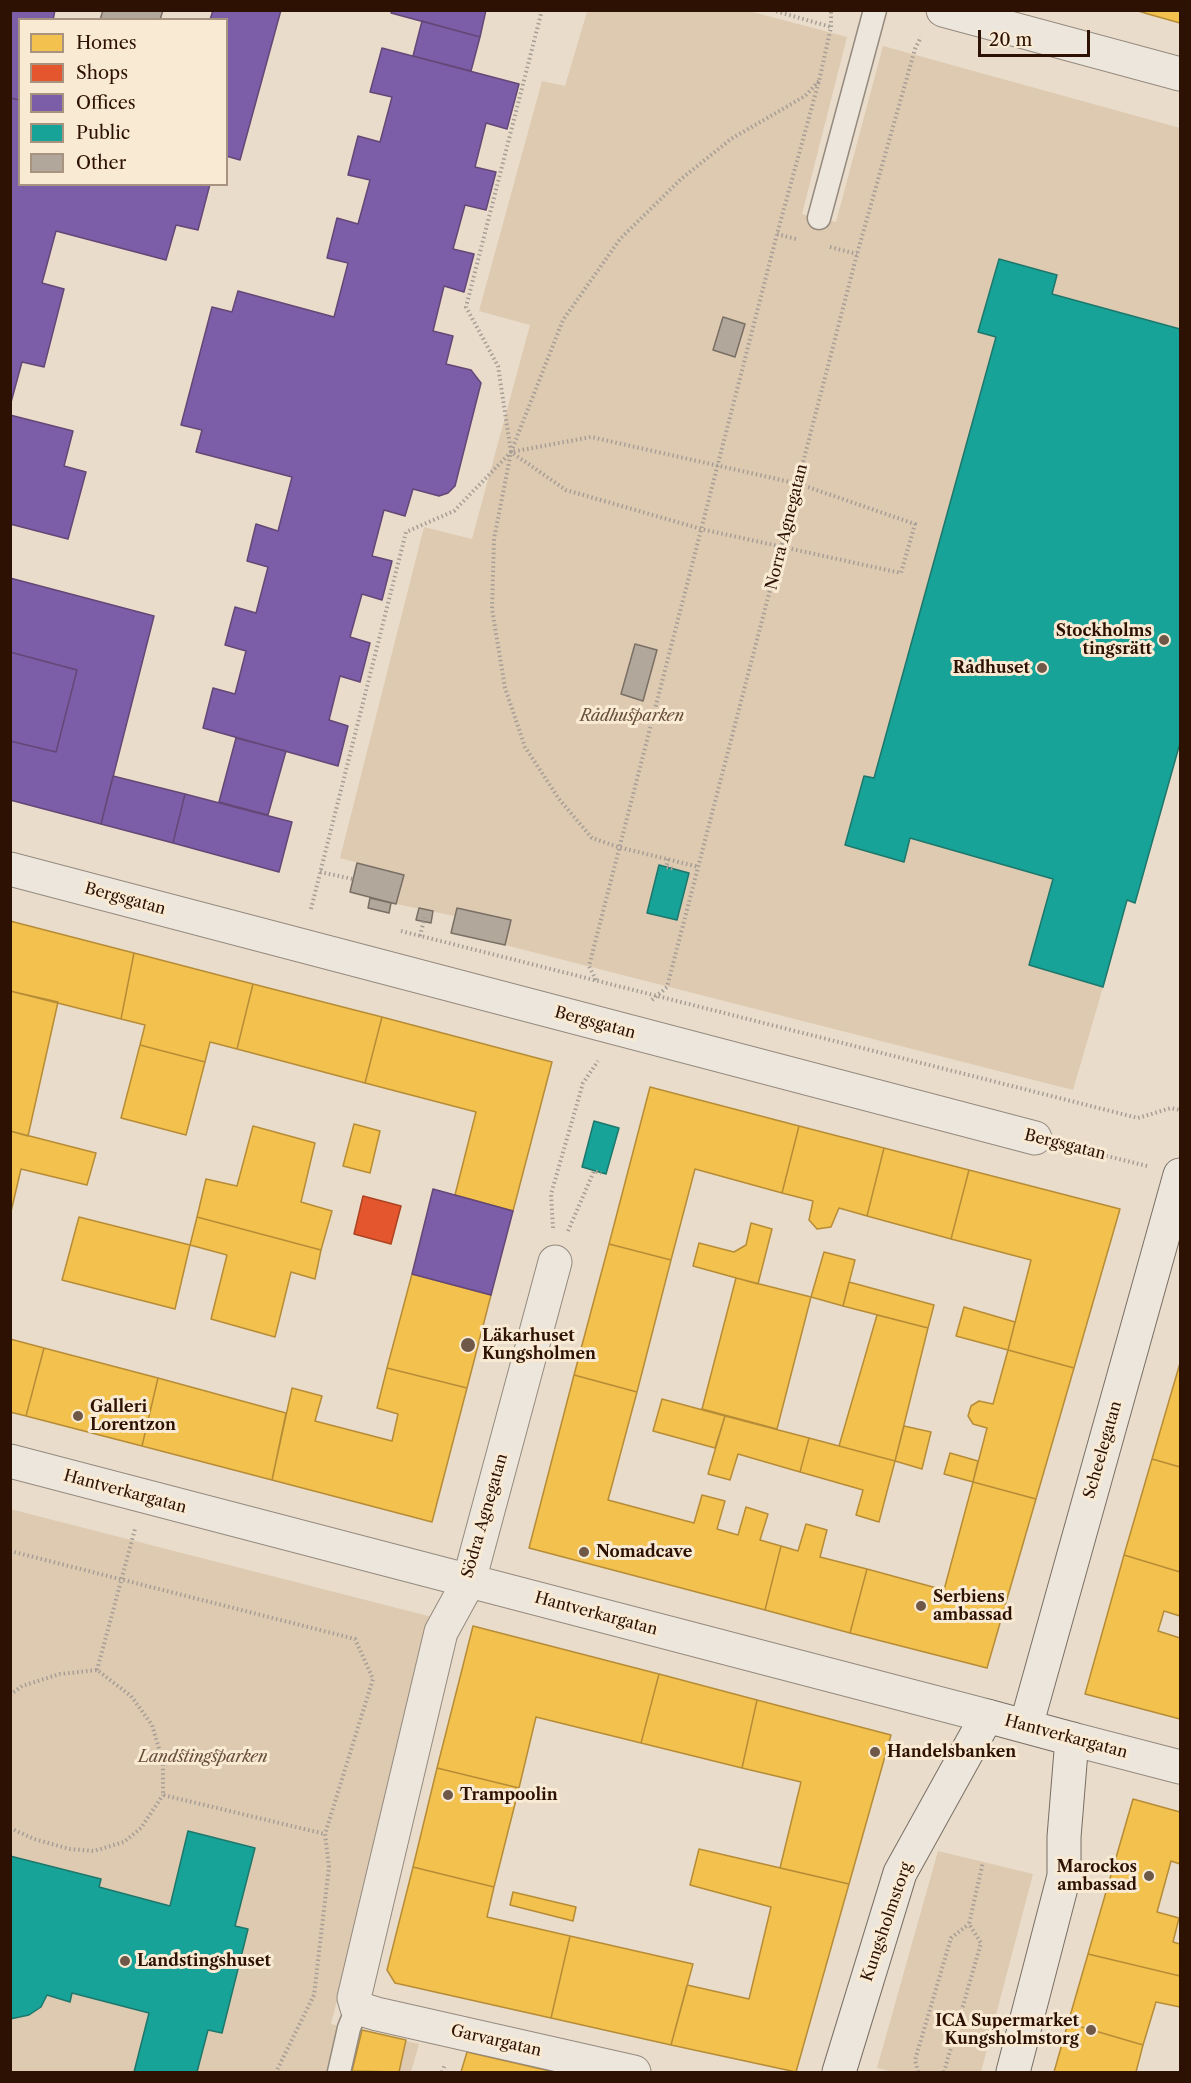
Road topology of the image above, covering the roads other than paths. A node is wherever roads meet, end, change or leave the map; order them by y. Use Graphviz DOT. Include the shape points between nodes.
graph roads {
  1 [pos="875,10"];
  2 [pos="934,20"];
  3 [pos="1180,74"];
  4 [pos="819,218"];
  5 [pos="10,869"];
  6 [pos="1035,1138"];
  7 [pos="1169,1171"];
  8 [pos="555,1262"];
  9 [pos="10,1461"];
  10 [pos="469,1581"];
  11 [pos="987,1716"];
  12 [pos="1026,1726"];
  13 [pos="1072,1738"];
  14 [pos="1180,1767"];
  15 [pos="357,2008"];
  16 [pos="339,2073"];
  17 [pos="634,2073"];
  18 [pos="839,2073"];
  19 [pos="1013,2073"];
  1 -- 4 [label="lane"];
  2 -- 3 [label="street"];
  5 -- 6 [label="street, Bergsgatan"];
  7 -- 12 [label="street, Scheelegatan"];
  8 -- 10 [label="street, Södra Agnegatan"];
  9 -- 10 [label="street, Hantverkargatan"];
  10 -- 11 [label="street, Hantverkargatan"];
  10 -- 15 [label="street, Södra Agnegatan" via="441,1632 356,1983"];
  11 -- 12 [label="street, Hantverkargatan"];
  11 -- 18 [label="street, Kungsholmstorg" via="900,1873"];
  12 -- 13 [label="street, Hantverkargatan"];
  13 -- 14 [label="street, Hantverkargatan"];
  13 -- 19 [label="street" via="1064,1876"];
  15 -- 16 [label="lane"];
  15 -- 17 [label="street, Garvargatan"];
}
